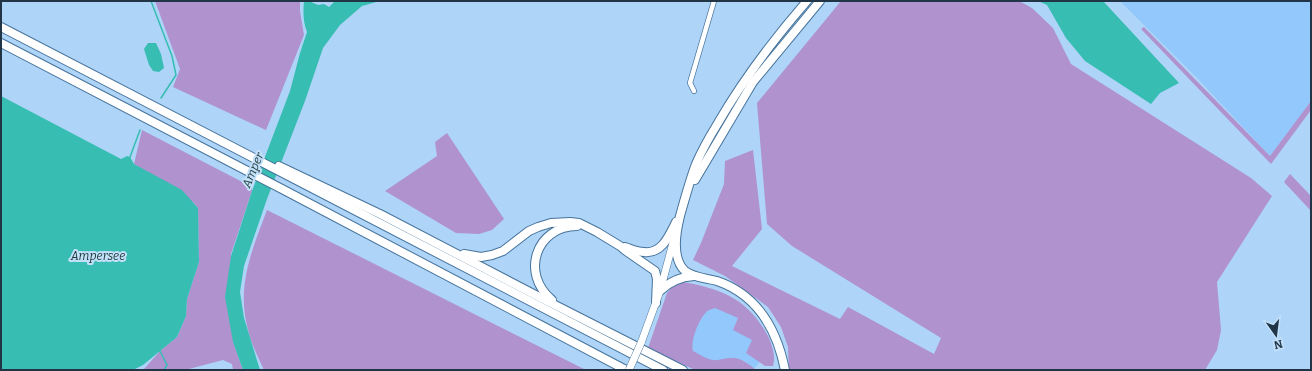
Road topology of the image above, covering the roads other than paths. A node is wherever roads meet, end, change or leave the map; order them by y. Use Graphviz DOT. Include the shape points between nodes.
graph roads {
  1 [pos="714,1"];
  2 [pos="807,1"];
  3 [pos="820,1"];
  4 [pos="1,27"];
  5 [pos="1,43"];
  6 [pos="694,91"];
  7 [pos="288,173"];
  8 [pos="688,191"];
  9 [pos="681,211"];
  10 [pos="589,228"];
  11 [pos="677,229"];
  12 [pos="450,250"];
  13 [pos="631,251"];
  14 [pos="695,276"];
  15 [pos="660,291"];
  16 [pos="656,302"];
  17 [pos="564,309"];
  18 [pos="781,352"];
  19 [pos="628,370"];
  20 [pos="663,370"];
  21 [pos="683,370"];
  22 [pos="778,370"];
  23 [pos="785,370"];
  1 -- 6 [label="street" via="690,83"];
  2 -- 8 [label="highway" via="746,78 725,110 696,163"];
  3 -- 8 [label="highway" via="753,82"];
  4 -- 7 [label="highway" via="248,155"];
  5 -- 19 [label="highway"];
  7 -- 12 [label="highway" via="380,214"];
  7 -- 20 [label="highway"];
  8 -- 9 [label="highway"];
  9 -- 11 [label="highway"];
  9 -- 13 [label="highway" via="667,240 660,247 649,252"];
  10 -- 12 [label="highway" via="579,223 551,223 529,232 507,249 481,257"];
  10 -- 13 [label="highway"];
  10 -- 17 [label="highway" via="575,226 558,231 545,240 536,256 535,273 541,289"];
  11 -- 14 [label="highway" via="678,261 685,270"];
  11 -- 15 [label="main road"];
  12 -- 17 [label="highway"];
  13 -- 16 [label="highway" via="655,270"];
  14 -- 15 [label="highway" via="675,279"];
  14 -- 18 [label="highway" via="727,285 748,299 774,331"];
  15 -- 16 [label="main road"];
  16 -- 19 [label="main road, bridge"];
  17 -- 21 [label="highway"];
  18 -- 22 [label="highway"];
  18 -- 23 [label="highway"];
}
